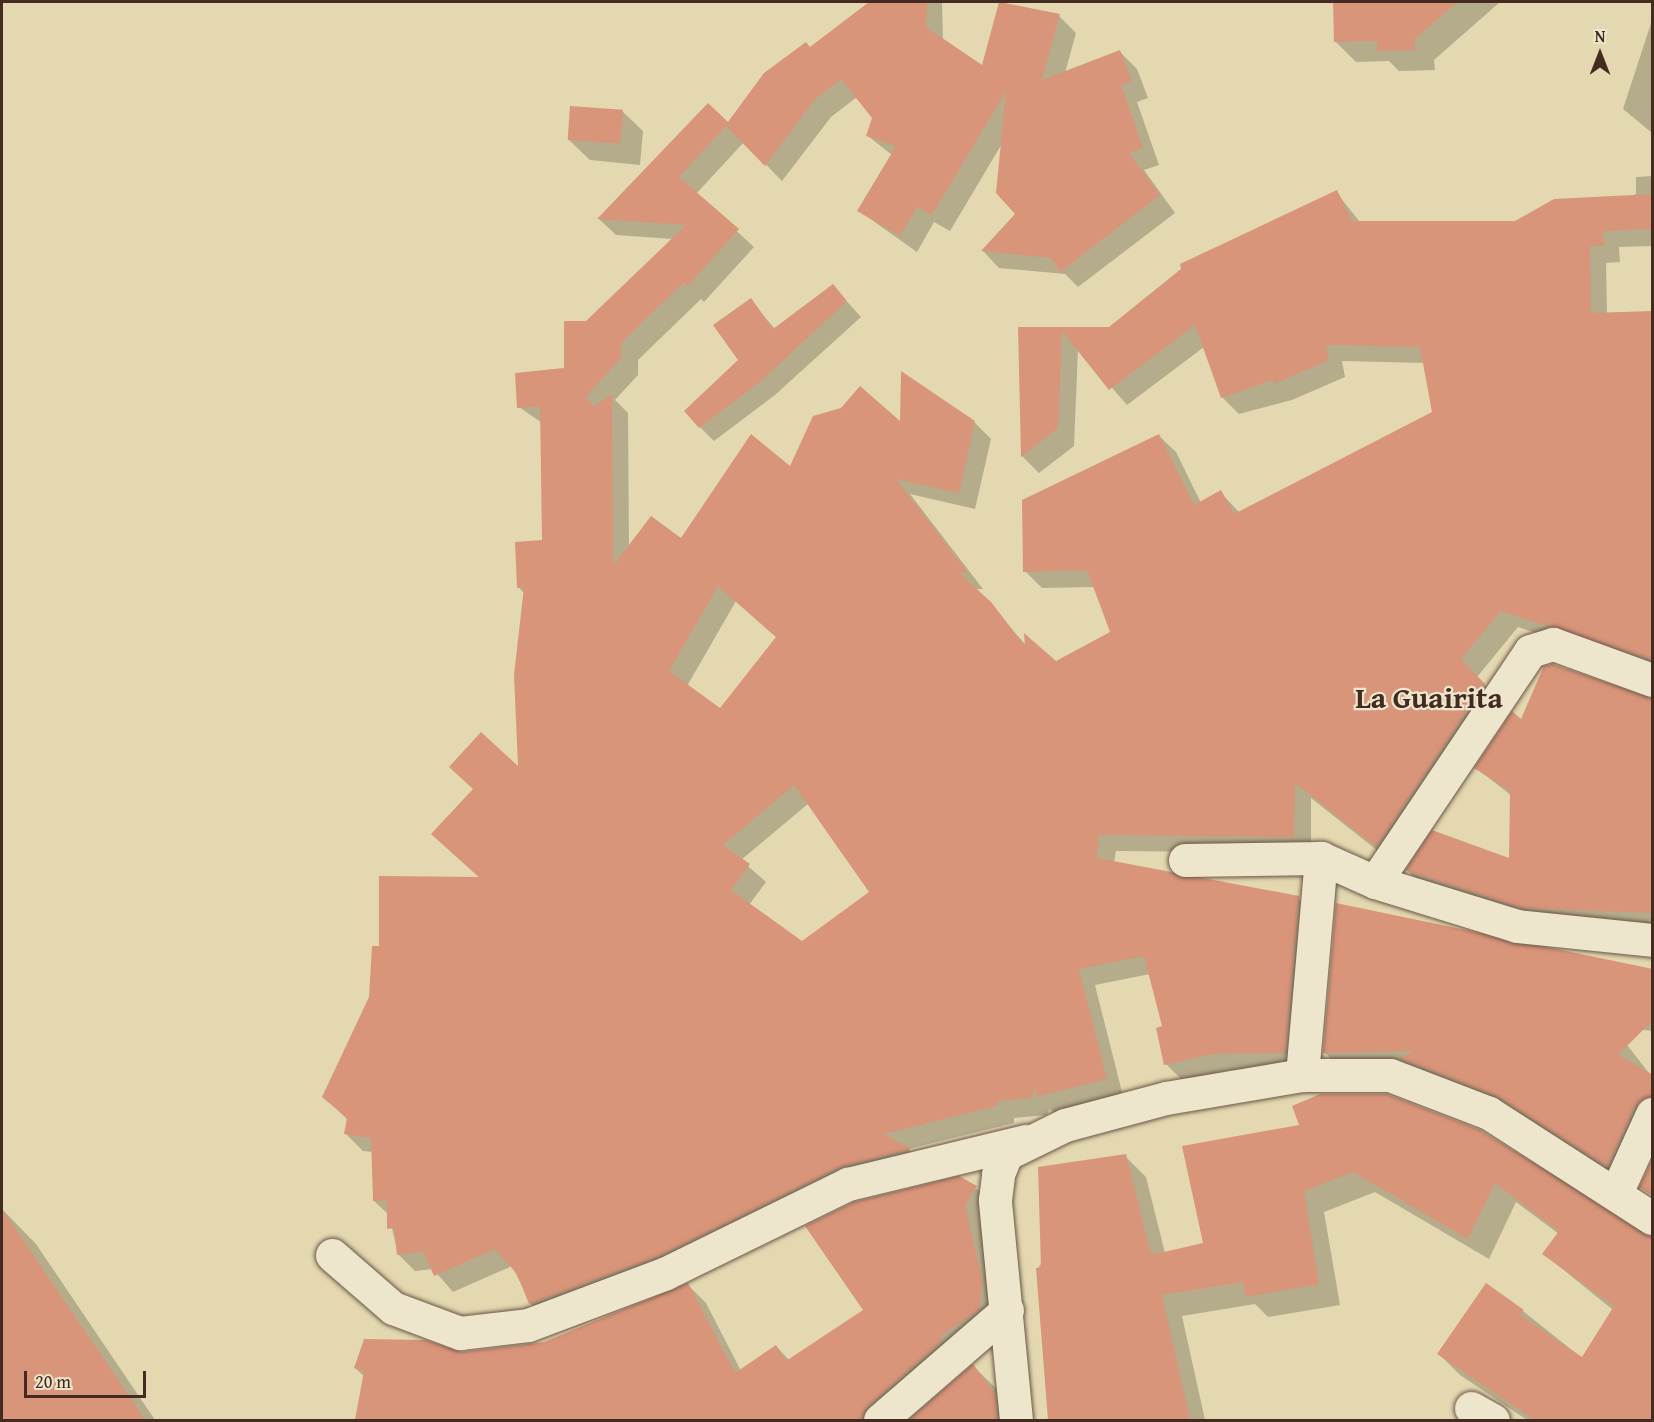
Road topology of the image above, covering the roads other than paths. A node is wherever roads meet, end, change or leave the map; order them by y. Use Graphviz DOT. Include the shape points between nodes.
graph roads {
  1 [pos="1653,680"];
  2 [pos="1321,858"];
  3 [pos="1185,860"];
  4 [pos="1375,882"];
  5 [pos="1653,940"];
  6 [pos="1302,1075"];
  7 [pos="1653,1114"];
  8 [pos="1030,1140"];
  9 [pos="1616,1192"];
  10 [pos="1653,1218"];
  11 [pos="332,1256"];
  12 [pos="1006,1310"];
  13 [pos="880,1420"];
  14 [pos="1016,1420"];
  1 -- 4 [label="street" via="1553,644 1530,651"];
  2 -- 3 [label="street"];
  2 -- 4 [label="street"];
  2 -- 6 [label="street"];
  4 -- 5 [label="street" via="1517,926"];
  6 -- 8 [label="street" via="1166,1098"];
  6 -- 9 [label="street" via="1390,1075 1439,1089 1489,1113"];
  7 -- 9 [label="street"];
  8 -- 11 [label="street" via="848,1184 666,1273 528,1325 460,1333 393,1308"];
  8 -- 12 [label="street" via="1006,1154 998,1174 995,1200"];
  9 -- 10 [label="street"];
  12 -- 13 [label="street"];
  12 -- 14 [label="street"];
}
